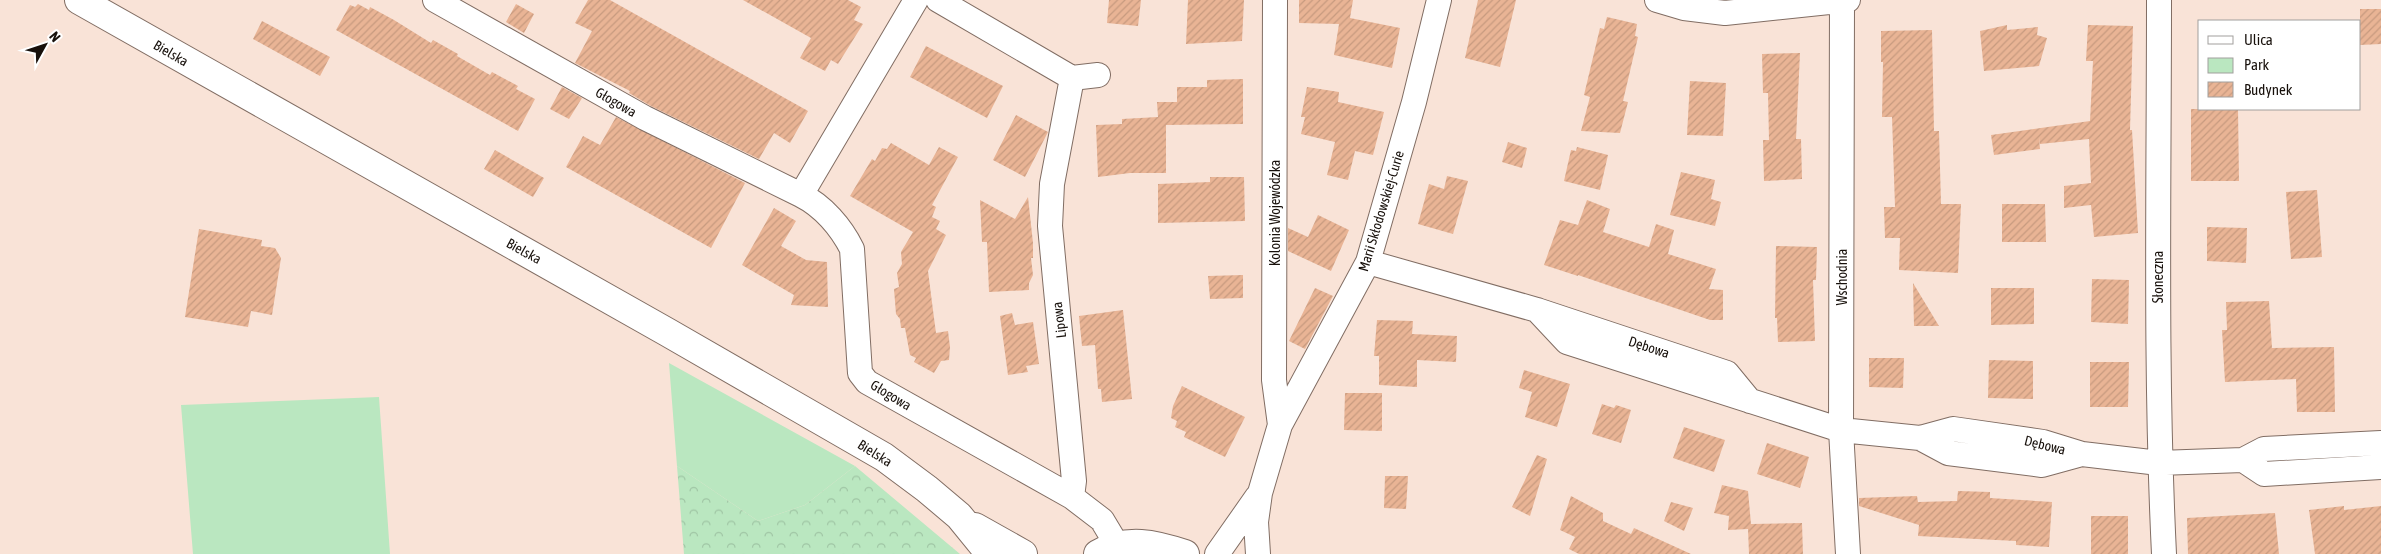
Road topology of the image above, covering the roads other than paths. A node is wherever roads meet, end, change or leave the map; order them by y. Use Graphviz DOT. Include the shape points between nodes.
graph roads {
  1 [pos="79,0"];
  2 [pos="435,0"];
  3 [pos="916,0"];
  4 [pos="938,0"];
  5 [pos="1275,0"];
  6 [pos="1439,0"];
  7 [pos="1657,0"];
  8 [pos="1842,0"];
  9 [pos="1848,0"];
  10 [pos="2159,0"];
  11 [pos="1098,75"];
  12 [pos="1072,78"];
  13 [pos="801,195"];
  14 [pos="1368,262"];
  15 [pos="1280,425"];
  16 [pos="1841,430"];
  17 [pos="2381,442"];
  18 [pos="2243,460"];
  19 [pos="2159,463"];
  20 [pos="2381,467"];
  21 [pos="1260,493"];
  22 [pos="1072,497"];
  23 [pos="959,516"];
  24 [pos="1107,550"];
  25 [pos="990,554"];
  26 [pos="1023,554"];
  27 [pos="1185,554"];
  28 [pos="1217,554"];
  29 [pos="1258,554"];
  30 [pos="1848,554"];
  31 [pos="2164,554"];
  1 -- 23 [label="main road, Bielska" via="884,457 928,488"];
  2 -- 13 [label="street, Głogowa" via="645,118"];
  3 -- 13 [label="street"];
  4 -- 12 [label="street"];
  5 -- 15 [label="street, Kolonia Wojewódzka" via="1274,380"];
  6 -- 14 [label="street, Marii Skłodowskiej-Curie" via="1414,102"];
  7 -- 8 [label="street" via="1684,8 1724,13"];
  8 -- 9 [label="street"];
  8 -- 16 [label="street, Wschodnia"];
  10 -- 19 [label="street, Słoneczna"];
  11 -- 12 [label="street"];
  12 -- 22 [label="street, Lipowa" via="1052,184 1050,226 1074,481"];
  13 -- 22 [label="street, Głogowa" via="811,200 844,232 852,249 860,373 867,382"];
  14 -- 15 [label="street, Marii Skłodowskiej-Curie"];
  14 -- 16 [label="street, Dębowa" via="1537,310 1727,373 1750,401"];
  15 -- 21 [label="street, Marii Skłodowskiej-Curie"];
  16 -- 19 [label="street, Dębowa" via="1920,438 1953,429 2042,442 2082,454"];
  16 -- 30 [label="street, Wschodnia"];
  17 -- 18 [label="street, Dębowa" via="2264,449"];
  18 -- 19 [label="street, Dębowa"];
  18 -- 20 [label="street" via="2264,474"];
  19 -- 31 [label="street, Słoneczna"];
  21 -- 28 [label="street, Marii Skłodowskiej-Curie"];
  21 -- 29 [label="street, Marii Skłodowskiej-Curie" via="1256,522"];
  22 -- 24 [label="street" via="1102,520"];
  23 -- 25 [label="main road, Bielska"];
  23 -- 26 [label="main road, Bielska"];
  24 -- 27 [label="main road" via="1146,543"];
}
